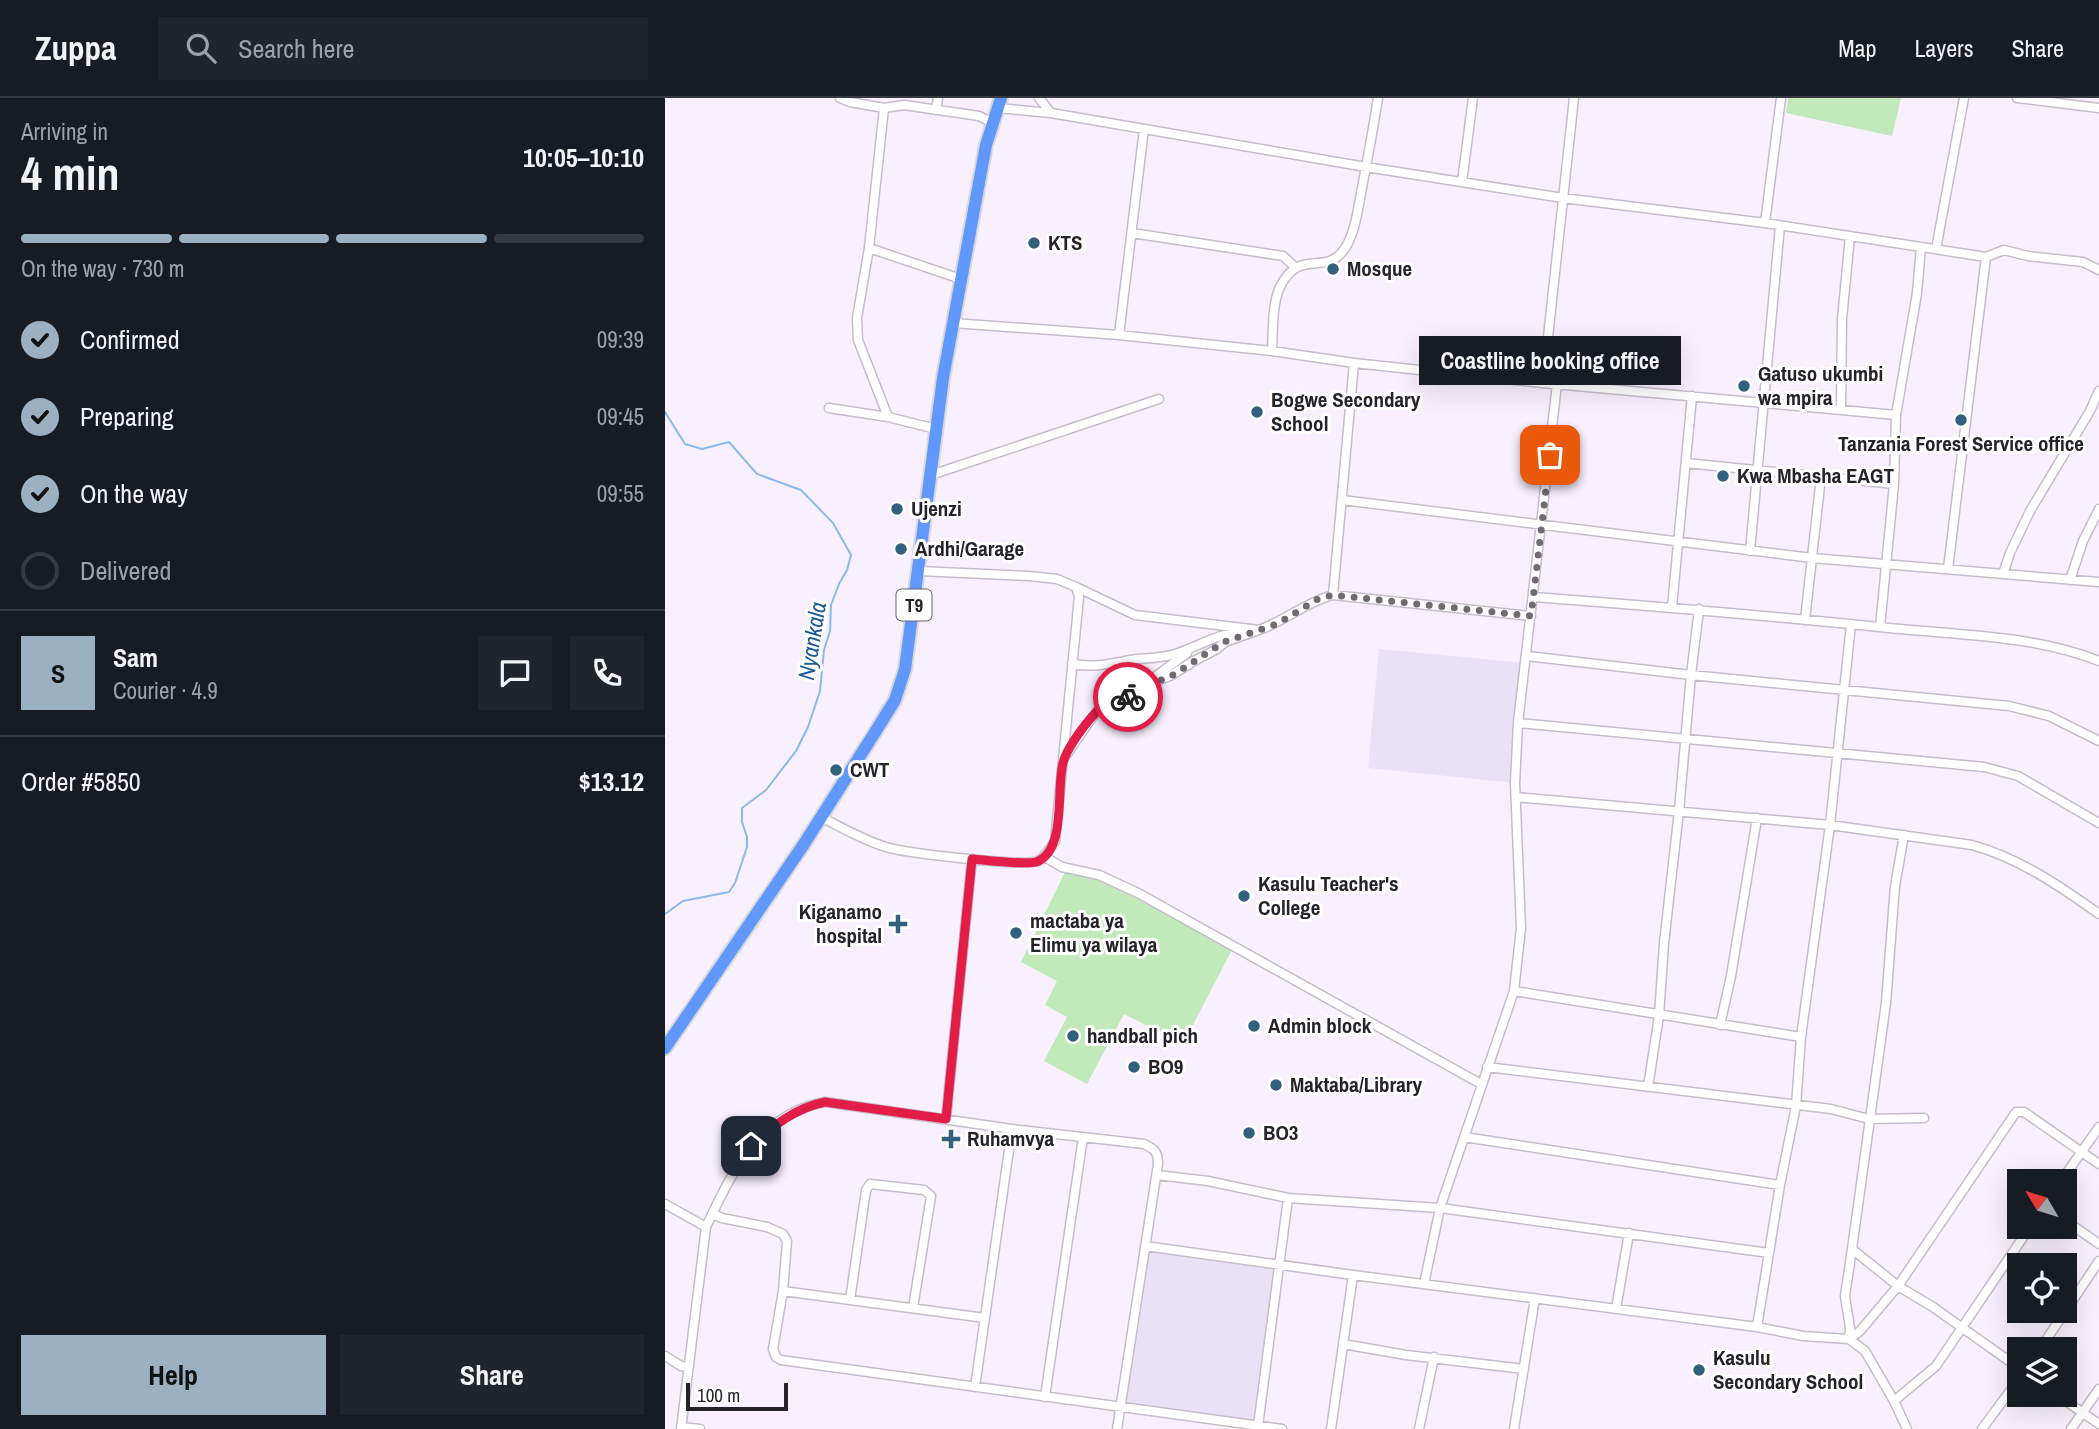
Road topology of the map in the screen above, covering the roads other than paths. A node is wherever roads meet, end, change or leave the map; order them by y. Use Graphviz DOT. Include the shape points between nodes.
graph roads {
  1 [pos="840,98"];
  2 [pos="938,98"];
  3 [pos="1039,98"];
  4 [pos="1378,98"];
  5 [pos="1473,98"];
  6 [pos="1574,98"];
  7 [pos="1781,98"];
  8 [pos="1964,98"];
  9 [pos="2017,98"];
  10 [pos="1000,103"];
  11 [pos="884,108"];
  12 [pos="2099,108"];
  13 [pos="936,110"];
  14 [pos="1051,113"];
  15 [pos="993,123"];
  16 [pos="1144,129"];
  17 [pos="1366,167"];
  18 [pos="1462,182"];
  19 [pos="1563,198"];
  20 [pos="1765,223"];
  21 [pos="1780,226"];
  22 [pos="1132,233"];
  23 [pos="1850,236"];
  24 [pos="1921,247"];
  25 [pos="869,248"];
  26 [pos="1936,249"];
  27 [pos="1986,257"];
  28 [pos="1295,267"];
  29 [pos="2099,270"];
  30 [pos="961,279"];
  31 [pos="953,323"];
  32 [pos="1119,335"];
  33 [pos="1272,351"];
  34 [pos="1354,363"];
  35 [pos="1543,383"];
  36 [pos="1557,384"];
  37 [pos="2099,391"];
  38 [pos="1692,396"];
  39 [pos="1159,398"];
  40 [pos="1763,402"];
  41 [pos="829,408"];
  42 [pos="1841,410"];
  43 [pos="1896,415"];
  44 [pos="888,417"];
  45 [pos="936,429"];
  46 [pos="1686,463"];
  47 [pos="1757,470"];
  48 [pos="931,475"];
  49 [pos="1821,477"];
  50 [pos="1894,484"];
  51 [pos="1342,500"];
  52 [pos="2098,514"];
  53 [pos="1542,526"];
  54 [pos="1679,542"];
  55 [pos="1750,551"];
  56 [pos="1812,558"];
  57 [pos="1887,563"];
  58 [pos="1948,569"];
  59 [pos="919,570"];
  60 [pos="2003,574"];
  61 [pos="2070,580"];
  62 [pos="2099,582"];
  63 [pos="1076,587"];
  64 [pos="1333,595"];
  65 [pos="1534,597"];
  66 [pos="1672,607"];
  67 [pos="1699,609"];
  68 [pos="1531,616"];
  69 [pos="1805,620"];
  70 [pos="1851,624"];
  71 [pos="1880,627"];
  72 [pos="1254,631"];
  73 [pos="1193,646"];
  74 [pos="1527,656"];
  75 [pos="2099,661"];
  76 [pos="1072,664"];
  77 [pos="1691,675"];
  78 [pos="1142,687"];
  79 [pos="1845,690"];
  80 [pos="1518,723"];
  81 [pos="1685,740"];
  82 [pos="2099,741"];
  83 [pos="1838,754"];
  84 [pos="1063,763"];
  85 [pos="1516,797"];
  86 [pos="1679,811"];
  87 [pos="821,817"];
  88 [pos="1757,818"];
  89 [pos="2099,823"];
  90 [pos="1830,825"];
  91 [pos="1904,835"];
  92 [pos="1045,857"];
  93 [pos="972,859"];
  94 [pos="2099,914"];
  95 [pos="1514,991"];
  96 [pos="1659,1016"];
  97 [pos="1720,1024"];
  98 [pos="1801,1037"];
  99 [pos="665,1048"];
  100 [pos="1487,1067"];
  101 [pos="1481,1084"];
  102 [pos="1648,1087"];
  103 [pos="1796,1106"];
  104 [pos="1924,1118"];
  105 [pos="946,1119"];
  106 [pos="1869,1119"];
  107 [pos="2099,1126"];
  108 [pos="1011,1129"];
  109 [pos="1083,1137"];
  110 [pos="1464,1137"];
  111 [pos="2081,1152"];
  112 [pos="2099,1164"];
  113 [pos="2069,1169"];
  114 [pos="1157,1175"];
  115 [pos="1780,1185"];
  116 [pos="1288,1199"];
  117 [pos="665,1204"];
  118 [pos="1440,1208"];
  119 [pos="713,1214"];
  120 [pos="706,1227"];
  121 [pos="2077,1228"];
  122 [pos="1629,1233"];
  123 [pos="2022,1239"];
  124 [pos="2099,1244"];
  125 [pos="1146,1246"];
  126 [pos="1852,1249"];
  127 [pos="1769,1253"];
  128 [pos="2099,1261"];
  129 [pos="1279,1264"];
  130 [pos="1353,1275"];
  131 [pos="1424,1284"];
  132 [pos="1898,1286"];
  133 [pos="783,1291"];
  134 [pos="1535,1298"];
  135 [pos="850,1300"];
  136 [pos="913,1308"];
  137 [pos="1616,1309"];
  138 [pos="985,1318"];
  139 [pos="1757,1327"];
  140 [pos="1962,1328"];
  141 [pos="2048,1337"];
  142 [pos="1849,1339"];
  143 [pos="1343,1344"];
  144 [pos="665,1356"];
  145 [pos="1434,1357"];
  146 [pos="2007,1360"];
  147 [pos="689,1367"];
  148 [pos="1524,1369"];
  149 [pos="975,1387"];
  150 [pos="2099,1389"];
  151 [pos="2007,1395"];
  152 [pos="1045,1397"];
  153 [pos="1894,1401"];
  154 [pos="2074,1407"];
  155 [pos="1120,1408"];
  156 [pos="2083,1413"];
  157 [pos="2099,1424"];
  158 [pos="1227,1425"];
  159 [pos="1258,1426"];
  160 [pos="681,1428"];
  161 [pos="700,1429"];
  162 [pos="1117,1429"];
  163 [pos="1282,1429"];
  164 [pos="1331,1429"];
  165 [pos="1419,1429"];
  166 [pos="1514,1429"];
  167 [pos="1907,1429"];
  168 [pos="1982,1429"];
  169 [pos="2071,1429"];
  1 -- 11 [label="street"];
  2 -- 13 [label="street"];
  3 -- 14 [label="street"];
  4 -- 17 [label="street"];
  5 -- 18 [label="street"];
  6 -- 19 [label="street"];
  7 -- 20 [label="street"];
  8 -- 26 [label="street"];
  9 -- 12 [label="street"];
  10 -- 14 [label="street"];
  10 -- 15 [label="highway, T9"];
  11 -- 13 [label="street"];
  11 -- 25 [label="street"];
  13 -- 15 [label="street" via="979,116"];
  14 -- 16 [label="street"];
  15 -- 30 [label="highway, T9"];
  16 -- 17 [label="street"];
  16 -- 22 [label="street"];
  17 -- 18 [label="street"];
  17 -- 28 [label="street" via="1347,244 1335,260"];
  18 -- 19 [label="street"];
  19 -- 20 [label="street"];
  19 -- 35 [label="street"];
  20 -- 21 [label="street"];
  21 -- 23 [label="street"];
  21 -- 40 [label="street"];
  22 -- 28 [label="street" via="1283,256"];
  22 -- 32 [label="street"];
  23 -- 24 [label="street"];
  23 -- 42 [label="street" via="1842,319"];
  24 -- 26 [label="street"];
  24 -- 43 [label="street"];
  25 -- 30 [label="street"];
  25 -- 44 [label="street" via="857,318 858,340"];
  26 -- 27 [label="street"];
  27 -- 29 [label="street" via="2004,250 2083,262"];
  27 -- 58 [label="street"];
  28 -- 33 [label="street" via="1276,301"];
  30 -- 31 [label="highway, T9"];
  31 -- 32 [label="street"];
  31 -- 45 [label="highway, T9"];
  32 -- 33 [label="street"];
  33 -- 34 [label="street"];
  34 -- 35 [label="street"];
  34 -- 51 [label="street"];
  35 -- 36 [label="street"];
  36 -- 38 [label="street"];
  36 -- 53 [label="street"];
  37 -- 60 [label="street" via="2019,533"];
  38 -- 40 [label="street"];
  38 -- 46 [label="street"];
  39 -- 48 [label="street"];
  40 -- 42 [label="street"];
  40 -- 47 [label="street"];
  41 -- 44 [label="street"];
  42 -- 43 [label="street"];
  43 -- 50 [label="street"];
  44 -- 45 [label="street"];
  45 -- 48 [label="highway, T9"];
  46 -- 47 [label="street"];
  46 -- 54 [label="street"];
  47 -- 49 [label="street"];
  47 -- 55 [label="street"];
  48 -- 59 [label="highway, T9"];
  49 -- 50 [label="street"];
  49 -- 56 [label="street"];
  50 -- 57 [label="street"];
  51 -- 53 [label="street"];
  51 -- 64 [label="street"];
  52 -- 61 [label="street"];
  53 -- 54 [label="street"];
  53 -- 65 [label="street"];
  54 -- 55 [label="street"];
  54 -- 66 [label="street"];
  55 -- 56 [label="street"];
  56 -- 57 [label="street"];
  56 -- 69 [label="street"];
  57 -- 58 [label="street"];
  57 -- 71 [label="street"];
  58 -- 60 [label="street"];
  59 -- 63 [label="street" via="1057,579"];
  59 -- 87 [label="highway, T9" via="905,670 895,699"];
  60 -- 61 [label="street"];
  61 -- 62 [label="street"];
  63 -- 72 [label="street" via="1135,615"];
  63 -- 76 [label="street" via="1079,597"];
  64 -- 68 [label="street"];
  64 -- 72 [label="street"];
  65 -- 66 [label="street"];
  65 -- 68 [label="street"];
  66 -- 67 [label="street"];
  67 -- 69 [label="street"];
  67 -- 77 [label="street"];
  68 -- 74 [label="street"];
  69 -- 70 [label="street"];
  70 -- 71 [label="street"];
  70 -- 79 [label="street"];
  71 -- 75 [label="street" via="2008,640 2068,650"];
  72 -- 73 [label="street"];
  72 -- 78 [label="street" via="1224,642 1170,677"];
  73 -- 76 [label="street" via="1176,654 1112,665"];
  73 -- 78 [label="street"];
  74 -- 77 [label="street"];
  74 -- 80 [label="street"];
  76 -- 84 [label="street"];
  77 -- 79 [label="street"];
  77 -- 81 [label="street"];
  78 -- 84 [label="street" via="1099,709"];
  79 -- 82 [label="street" via="2009,706 2049,716"];
  79 -- 83 [label="street"];
  80 -- 81 [label="street"];
  80 -- 85 [label="street"];
  81 -- 83 [label="street"];
  81 -- 86 [label="street"];
  83 -- 89 [label="street" via="1983,767 2018,776"];
  83 -- 90 [label="street"];
  84 -- 92 [label="street" via="1055,841"];
  85 -- 86 [label="street"];
  85 -- 95 [label="street" via="1521,928"];
  86 -- 88 [label="street"];
  86 -- 96 [label="street"];
  87 -- 93 [label="street" via="888,848"];
  87 -- 99 [label="highway, T9"];
  88 -- 90 [label="street"];
  88 -- 97 [label="street"];
  90 -- 91 [label="street"];
  90 -- 98 [label="street"];
  91 -- 94 [label="street" via="1990,850 2041,875"];
  91 -- 106 [label="street"];
  92 -- 93 [label="street" via="1034,863"];
  92 -- 101 [label="street" via="1138,893"];
  93 -- 105 [label="street"];
  95 -- 96 [label="street"];
  95 -- 100 [label="street"];
  96 -- 97 [label="street"];
  96 -- 102 [label="street"];
  97 -- 98 [label="street"];
  98 -- 103 [label="street"];
  100 -- 101 [label="street"];
  100 -- 102 [label="street"];
  101 -- 110 [label="street"];
  102 -- 103 [label="street"];
  103 -- 106 [label="street"];
  103 -- 115 [label="street"];
  104 -- 106 [label="street"];
  105 -- 108 [label="street"];
  105 -- 119 [label="street" via="825,1102 810,1105 776,1123 751,1146"];
  106 -- 126 [label="street"];
  107 -- 111 [label="street"];
  108 -- 109 [label="street"];
  108 -- 138 [label="street"];
  109 -- 114 [label="street" via="1154,1149"];
  109 -- 152 [label="street"];
  110 -- 115 [label="street"];
  110 -- 118 [label="street"];
  111 -- 112 [label="street"];
  111 -- 113 [label="street"];
  111 -- 132 [label="street" via="2024,1112 2016,1112"];
  114 -- 116 [label="street"];
  114 -- 125 [label="street"];
  115 -- 127 [label="street"];
  116 -- 118 [label="street"];
  116 -- 129 [label="street"];
  117 -- 120 [label="street"];
  118 -- 122 [label="street"];
  118 -- 131 [label="street"];
  119 -- 120 [label="street"];
  119 -- 133 [label="street" via="783,1234 787,1241"];
  120 -- 147 [label="street"];
  121 -- 124 [label="street"];
  122 -- 127 [label="street"];
  122 -- 137 [label="street"];
  123 -- 140 [label="street"];
  125 -- 129 [label="street"];
  125 -- 155 [label="street"];
  126 -- 132 [label="street"];
  126 -- 142 [label="street" via="1845,1296"];
  127 -- 139 [label="street"];
  128 -- 141 [label="street"];
  129 -- 130 [label="street"];
  129 -- 159 [label="street"];
  130 -- 131 [label="street"];
  130 -- 143 [label="street"];
  131 -- 134 [label="street"];
  132 -- 140 [label="street"];
  132 -- 142 [label="street"];
  133 -- 135 [label="street"];
  133 -- 149 [label="street" via="773,1349 781,1360"];
  134 -- 137 [label="street"];
  134 -- 148 [label="street"];
  135 -- 136 [label="street"];
  135 -- 136 [label="street" via="870,1184 924,1190 931,1196"];
  136 -- 138 [label="street"];
  137 -- 139 [label="street"];
  138 -- 149 [label="street"];
  139 -- 142 [label="street"];
  140 -- 146 [label="street"];
  140 -- 153 [label="street" via="1936,1366"];
  142 -- 153 [label="street" via="1865,1351"];
  143 -- 145 [label="street"];
  143 -- 164 [label="street"];
  144 -- 147 [label="street"];
  145 -- 148 [label="street"];
  145 -- 165 [label="street"];
  147 -- 160 [label="street"];
  148 -- 166 [label="street"];
  149 -- 152 [label="street"];
  150 -- 156 [label="street"];
  151 -- 168 [label="street"];
  152 -- 155 [label="street"];
  153 -- 167 [label="street"];
  154 -- 156 [label="street"];
  155 -- 158 [label="street"];
  155 -- 162 [label="street"];
  156 -- 157 [label="street"];
  156 -- 169 [label="street"];
  158 -- 159 [label="street"];
  159 -- 163 [label="street"];
  160 -- 161 [label="street"];
}
